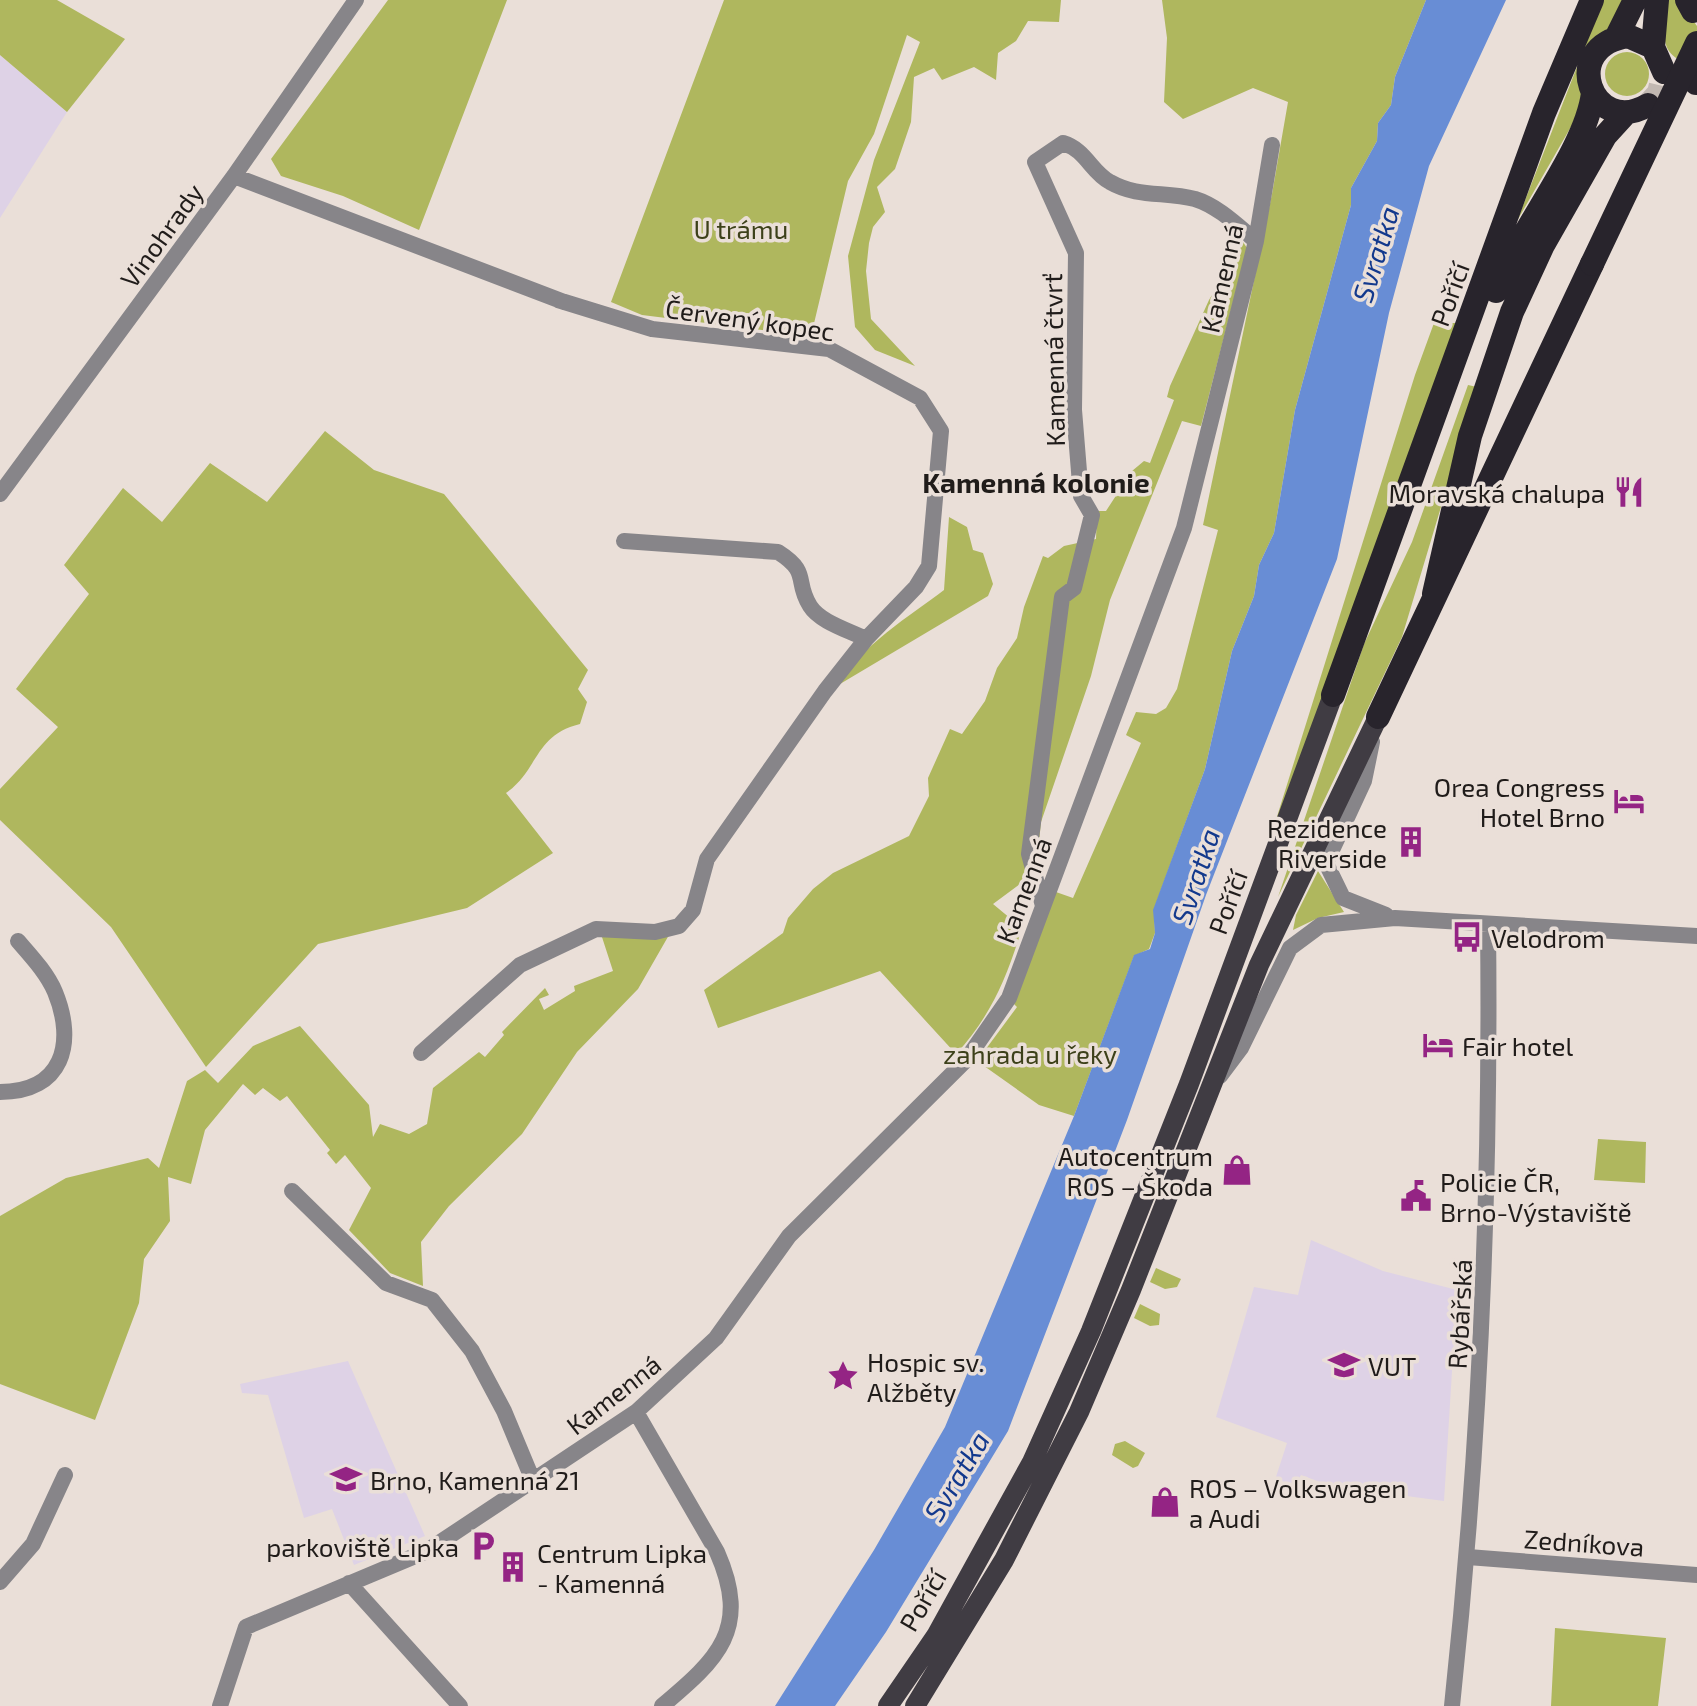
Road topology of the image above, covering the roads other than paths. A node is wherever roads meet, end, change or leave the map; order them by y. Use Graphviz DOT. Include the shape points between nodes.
graph roads {
  1 [pos="356,0"];
  2 [pos="1592,0"];
  3 [pos="1635,0"];
  4 [pos="1657,0"];
  5 [pos="1616,38"];
  6 [pos="1697,43"];
  7 [pos="1653,47"];
  8 [pos="1664,72"];
  9 [pos="1593,93"];
  10 [pos="1272,145"];
  11 [pos="234,176"];
  12 [pos="1256,241"];
  13 [pos="1429,432"];
  14 [pos="0,494"];
  15 [pos="624,541"];
  16 [pos="1434,594"];
  17 [pos="866,639"];
  18 [pos="1333,695"];
  19 [pos="1378,717"];
  20 [pos="1043,906"];
  21 [pos="1395,918"];
  22 [pos="1488,924"];
  23 [pos="1697,936"];
  24 [pos="18,941"];
  25 [pos="421,1053"];
  26 [pos="1211,1087"];
  27 [pos="0,1092"];
  28 [pos="292,1191"];
  29 [pos="636,1412"];
  30 [pos="65,1475"];
  31 [pos="534,1483"];
  32 [pos="1468,1557"];
  33 [pos="1697,1575"];
  34 [pos="0,1582"];
  35 [pos="349,1583"];
  36 [pos="220,1706"];
  37 [pos="460,1706"];
  38 [pos="662,1706"];
  39 [pos="888,1706"];
  40 [pos="915,1706"];
  41 [pos="1452,1706"];
  1 -- 11 [label="street, Vinohrady"];
  2 -- 13 [label="highway, Poříčí" via="1544,113"];
  3 -- 5 [label="highway"];
  4 -- 7 [label="highway"];
  5 -- 7 [label="highway" via="1639,39"];
  5 -- 9 [label="highway" via="1590,61"];
  6 -- 16 [label="highway, Poříčí, bridge"];
  7 -- 8 [label="highway"];
  9 -- 13 [label="highway" via="1582,131 1508,261"];
  9 -- 16 [label="highway" via="1609,108 1637,109 1605,136 1512,312 1470,436"];
  10 -- 12 [label="street, Kamenná"];
  11 -- 14 [label="street, Vinohrady"];
  11 -- 17 [label="street, Červený kopec" via="561,301 652,329 829,349 920,398 941,431 929,566"];
  12 -- 20 [label="street, Kamenná" via="1184,528"];
  12 -- 20 [label="street, Kamenná čtvrť" via="1211,206 1132,193 1106,180 1077,148 1063,143 1035,162 1076,253 1074,410 1081,496 1092,515 1074,588 1062,597 1029,854"];
  13 -- 18 [label="highway, Poříčí"];
  15 -- 17 [label="street" via="778,552 795,563 808,603 818,615"];
  16 -- 19 [label="highway, Poříčí"];
  17 -- 25 [label="street, Červený kopec" via="707,859 693,910 679,926 655,932 596,929 520,965"];
  18 -- 39 [label="main road, Poříčí" via="1219,1006 1091,1331 1032,1462 936,1636"];
  19 -- 21 [label="street, Poříčí" via="1364,781 1326,863 1343,898"];
  19 -- 26 [label="main road, Poříčí" via="1259,965"];
  20 -- 29 [label="street, Kamenná" via="1009,998 966,1060 789,1236 716,1338"];
  21 -- 22 [label="street, Poříčí"];
  21 -- 26 [label="street, Poříčí" via="1321,925 1290,948 1241,1048"];
  22 -- 23 [label="street, Poříčí"];
  22 -- 32 [label="street, Rybářská" via="1486,1263"];
  24 -- 27 [label="street" via="54,989 64,1019 64,1043 45,1082"];
  26 -- 40 [label="main road, Poříčí" via="1079,1412 1004,1560"];
  28 -- 31 [label="street" via="386,1283 432,1300 472,1351"];
  29 -- 31 [label="street, Kamenná"];
  29 -- 38 [label="street" via="717,1552 727,1575 731,1612 724,1641 708,1667"];
  30 -- 34 [label="street" via="33,1544"];
  31 -- 35 [label="street, Kamenná" via="427,1551"];
  32 -- 33 [label="street, Zedníkova"];
  32 -- 41 [label="street, Rybářská"];
  35 -- 36 [label="street, Kamenná" via="246,1627"];
  35 -- 37 [label="street"];
}
